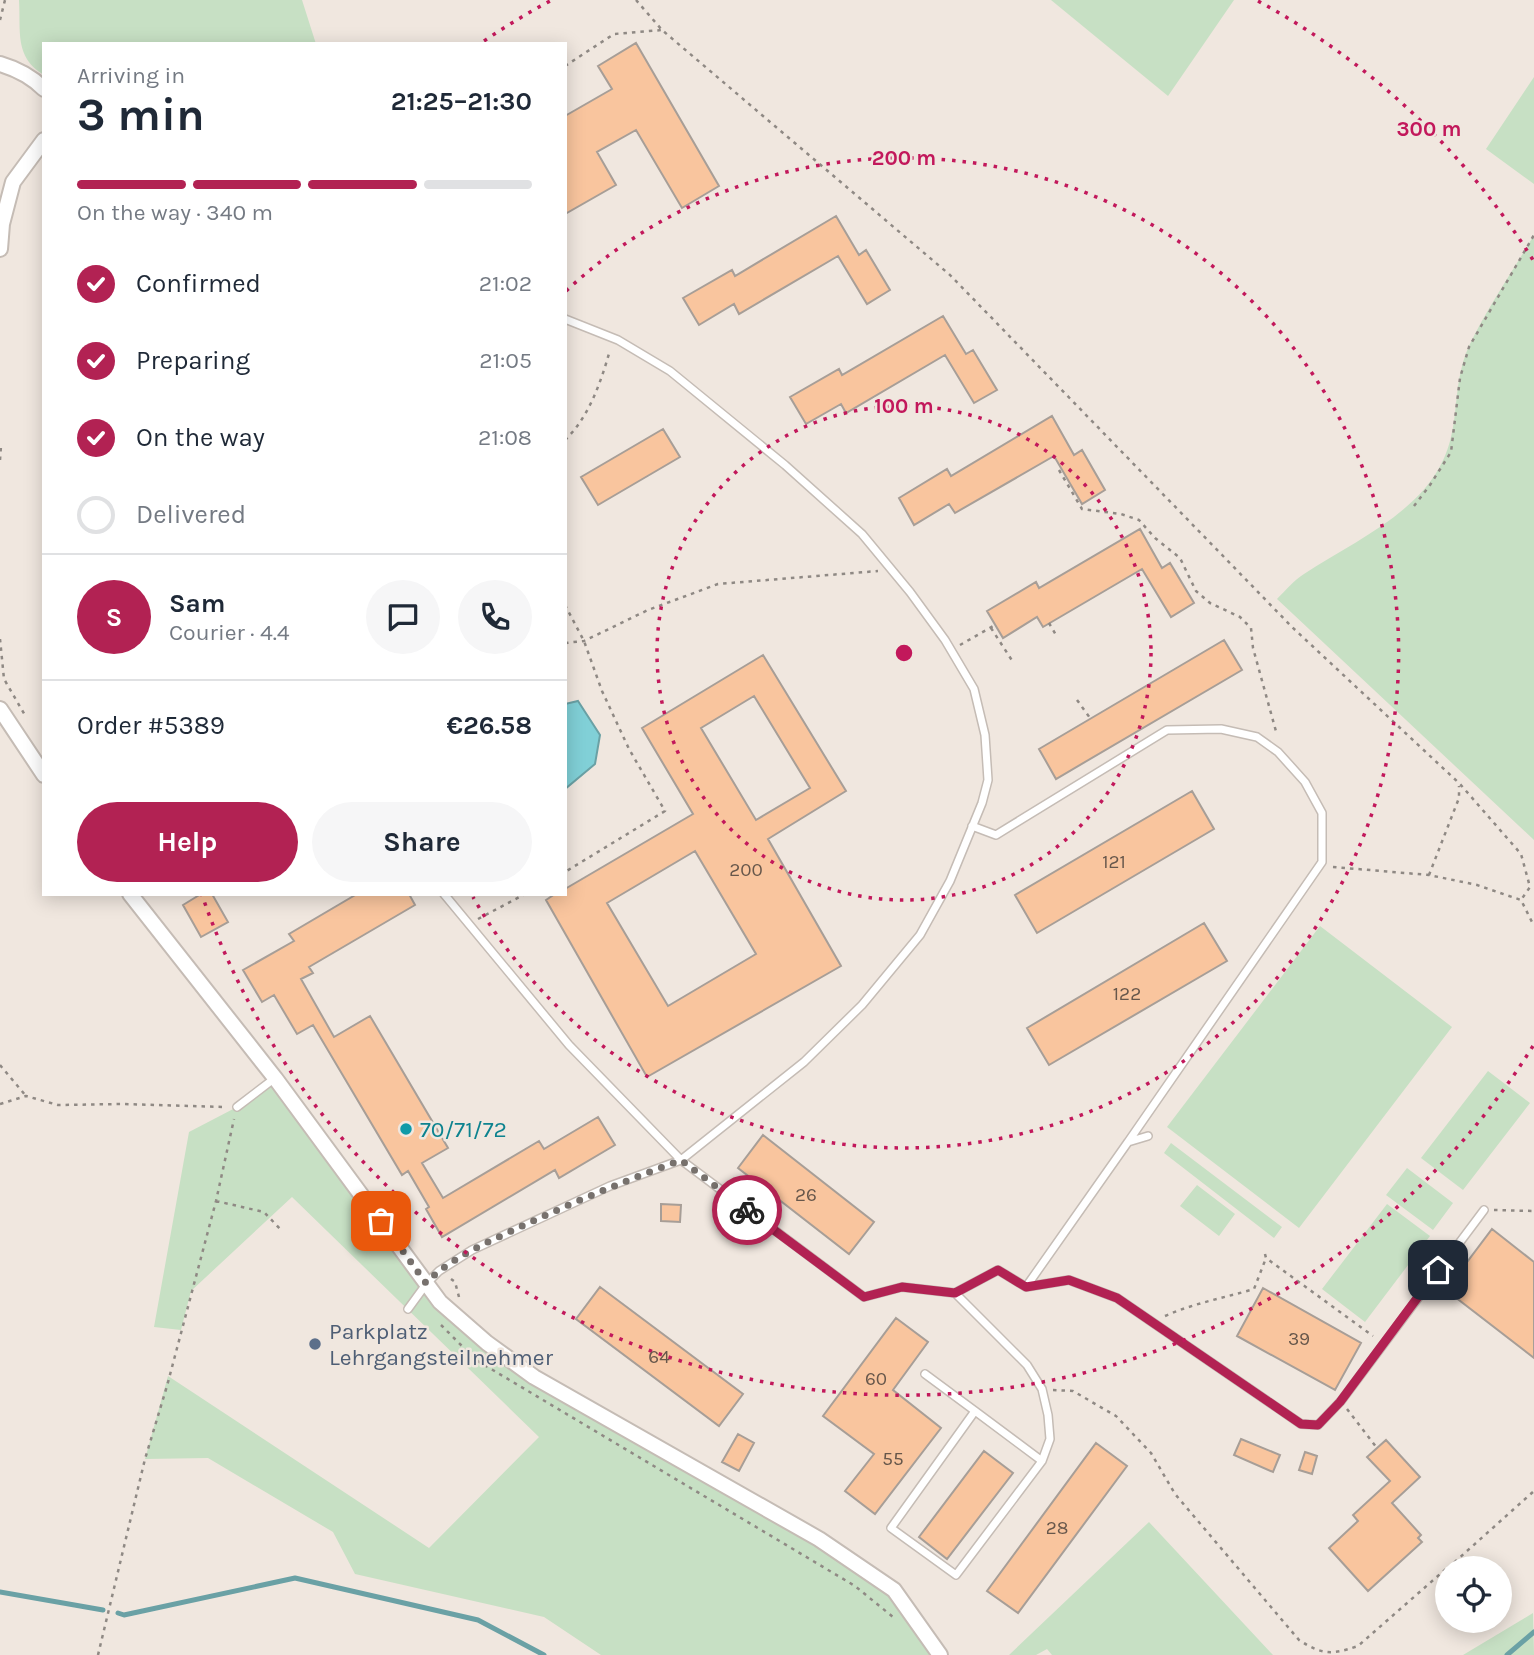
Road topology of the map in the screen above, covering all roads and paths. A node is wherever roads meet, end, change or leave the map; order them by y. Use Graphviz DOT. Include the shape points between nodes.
graph roads {
  1 [pos="5,0"];
  2 [pos="636,0"];
  3 [pos="0,20"];
  4 [pos="662,30"];
  5 [pos="0,64"];
  6 [pos="567,65"];
  7 [pos="42,87"];
  8 [pos="42,143"];
  9 [pos="1534,235"];
  10 [pos="0,249"];
  11 [pos="567,320"];
  12 [pos="613,338"];
  13 [pos="567,438"];
  14 [pos="1,446"];
  15 [pos="0,460"];
  16 [pos="1059,470"];
  17 [pos="1414,506"];
  18 [pos="891,570"];
  19 [pos="567,610"];
  20 [pos="1049,623"];
  21 [pos="995,625"];
  22 [pos="991,628"];
  23 [pos="1056,635"];
  24 [pos="0,639"];
  25 [pos="584,641"];
  26 [pos="567,642"];
  27 [pos="951,651"];
  28 [pos="1013,662"];
  29 [pos="1077,700"];
  30 [pos="0,709"];
  31 [pos="1090,718"];
  32 [pos="30,726"];
  33 [pos="1283,758"];
  34 [pos="42,773"];
  35 [pos="1460,784"];
  36 [pos="972,826"];
  37 [pos="1320,866"];
  38 [pos="567,871"];
  39 [pos="1429,875"];
  40 [pos="132,896"];
  41 [pos="446,896"];
  42 [pos="521,896"];
  43 [pos="1521,900"];
  44 [pos="468,924"];
  45 [pos="1534,926"];
  46 [pos="0,1065"];
  47 [pos="275,1077"];
  48 [pos="26,1096"];
  49 [pos="0,1104"];
  50 [pos="237,1107"];
  51 [pos="1148,1136"];
  52 [pos="1128,1142"];
  53 [pos="681,1160"];
  54 [pos="216,1201"];
  55 [pos="1484,1210"];
  56 [pos="1534,1211"];
  57 [pos="282,1231"];
  58 [pos="439,1270"];
  59 [pos="426,1283"];
  60 [pos="1026,1287"];
  61 [pos="955,1293"];
  62 [pos="461,1302"];
  63 [pos="408,1309"];
  64 [pos="440,1325"];
  65 [pos="1155,1325"];
  66 [pos="1375,1337"];
  67 [pos="925,1374"];
  68 [pos="1042,1389"];
  69 [pos="1340,1402"];
  70 [pos="975,1411"];
  71 [pos="1377,1448"];
  72 [pos="1042,1461"];
  73 [pos="1534,1491"];
  74 [pos="1461,1556"];
  75 [pos="1435,1579"];
  76 [pos="895,1618"];
  77 [pos="98,1655"];
  78 [pos="940,1655"];
  1 -- 3 [label="path"];
  2 -- 4 [label="path"];
  4 -- 6 [label="path" via="614,34"];
  4 -- 35 [label="path" via="950,275 1292,627"];
  5 -- 7 [label="street"];
  8 -- 10 [label="street" via="13,182"];
  9 -- 17 [label="path" via="1469,347 1460,378 1451,452"];
  11 -- 12 [label="lane"];
  12 -- 13 [label="path" via="600,384"];
  12 -- 18 [label="lane" via="670,371 720,410 826,500"];
  14 -- 15 [label="path"];
  16 -- 33 [label="path" via="1083,509 1139,520 1180,558 1196,591 1251,628"];
  18 -- 25 [label="path" via="718,584"];
  18 -- 27 [label="lane"];
  19 -- 25 [label="path"];
  20 -- 23 [label="path"];
  21 -- 22 [label="path"];
  22 -- 27 [label="path"];
  22 -- 28 [label="path"];
  24 -- 32 [label="path" via="4,679"];
  25 -- 26 [label="path"];
  25 -- 38 [label="path" via="629,749 665,811"];
  27 -- 36 [label="lane" via="974,689 985,735 988,780"];
  29 -- 31 [label="path"];
  30 -- 34 [label="street"];
  33 -- 36 [label="lane" via="1257,737 1221,729 1167,730 996,835"];
  33 -- 37 [label="lane" via="1305,782 1322,813"];
  35 -- 39 [label="path" via="1459,798"];
  35 -- 43 [label="path" via="1521,854 1530,887"];
  36 -- 53 [label="lane" via="950,881 920,935 862,1005 804,1062"];
  37 -- 39 [label="path"];
  37 -- 52 [label="lane"];
  39 -- 43 [label="path"];
  40 -- 47 [label="street"];
  41 -- 44 [label="lane"];
  42 -- 44 [label="path"];
  43 -- 45 [label="path"];
  44 -- 53 [label="lane" via="569,1045"];
  46 -- 48 [label="path"];
  47 -- 50 [label="lane"];
  47 -- 59 [label="street"];
  48 -- 49 [label="path"];
  48 -- 50 [label="path" via="58,1105"];
  50 -- 54 [label="path"];
  51 -- 52 [label="lane"];
  52 -- 60 [label="lane"];
  53 -- 58 [label="lane" via="543,1216"];
  53 -- 61 [label="lane" via="864,1297 902,1287"];
  54 -- 57 [label="path" via="264,1212"];
  54 -- 77 [label="path" via="145,1459"];
  55 -- 56 [label="path"];
  55 -- 69 [label="lane"];
  58 -- 59 [label="lane"];
  58 -- 62 [label="path" via="455,1282"];
  59 -- 63 [label="lane"];
  59 -- 78 [label="street" via="440,1302 487,1343 534,1377 819,1539 894,1590"];
  60 -- 61 [label="lane" via="998,1270"];
  60 -- 65 [label="lane" via="1069,1280 1117,1298"];
  61 -- 68 [label="lane" via="1027,1366"];
  64 -- 76 [label="path" via="486,1367 855,1586"];
  65 -- 66 [label="path" via="1166,1315 1200,1302 1254,1289 1266,1256"];
  65 -- 69 [label="lane" via="1301,1424 1318,1425"];
  67 -- 70 [label="lane"];
  68 -- 72 [label="lane" via="1049,1439"];
  68 -- 75 [label="path" via="1073,1391 1116,1416 1151,1453 1175,1494 1299,1640 1311,1648 1324,1653 1358,1646"];
  69 -- 71 [label="path"];
  70 -- 72 [label="lane"];
  70 -- 72 [label="lane" via="891,1528 956,1574"];
  73 -- 74 [label="path"];
}
